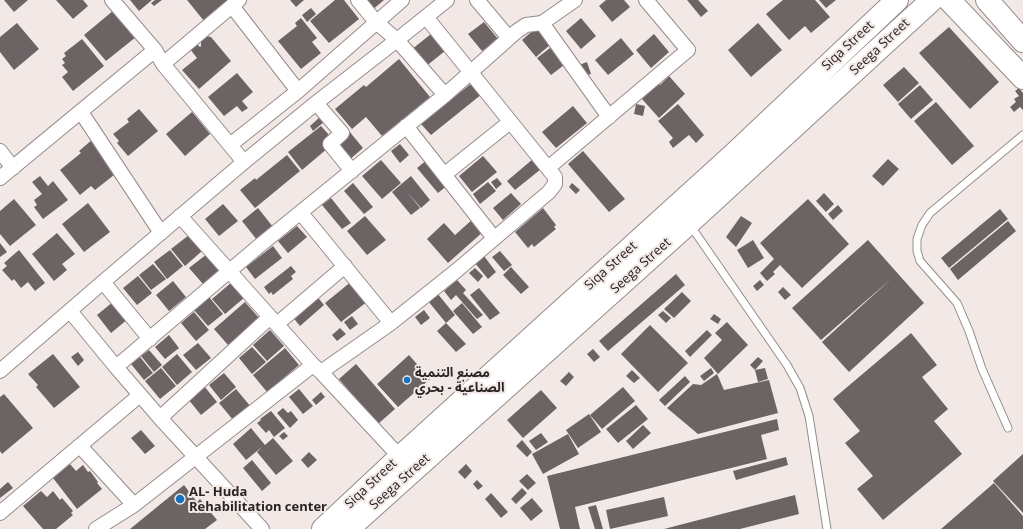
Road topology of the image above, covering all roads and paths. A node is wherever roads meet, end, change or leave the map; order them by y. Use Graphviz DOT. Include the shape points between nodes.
graph roads {
  1 [pos="112,0"];
  2 [pos="358,0"];
  3 [pos="402,0"];
  4 [pos="447,0"];
  5 [pos="477,0"];
  6 [pos="575,0"];
  7 [pos="646,0"];
  8 [pos="896,0"];
  9 [pos="932,0"];
  10 [pos="949,0"];
  11 [pos="987,0"];
  12 [pos="236,2"];
  13 [pos="426,17"];
  14 [pos="376,22"];
  15 [pos="542,23"];
  16 [pos="509,38"];
  17 [pos="397,40"];
  18 [pos="1023,41"];
  19 [pos="155,50"];
  20 [pos="162,64"];
  21 [pos="472,72"];
  22 [pos="1023,78"];
  23 [pos="298,91"];
  24 [pos="445,95"];
  25 [pos="316,102"];
  26 [pos="81,112"];
  27 [pos="609,117"];
  28 [pos="510,122"];
  29 [pos="406,126"];
  30 [pos="1023,135"];
  31 [pos="230,145"];
  32 [pos="0,152"];
  33 [pos="244,162"];
  34 [pos="13,168"];
  35 [pos="548,168"];
  36 [pos="352,171"];
  37 [pos="445,174"];
  38 [pos="0,178"];
  39 [pos="301,213"];
  40 [pos="180,216"];
  41 [pos="689,223"];
  42 [pos="161,232"];
  43 [pos="494,238"];
  44 [pos="345,266"];
  45 [pos="230,271"];
  46 [pos="103,282"];
  47 [pos="70,311"];
  48 [pos="274,320"];
  49 [pos="391,323"];
  50 [pos="150,339"];
  51 [pos="116,367"];
  52 [pos="317,368"];
  53 [pos="0,371"];
  54 [pos="140,395"];
  55 [pos="160,418"];
  56 [pos="1008,428"];
  57 [pos="80,446"];
  58 [pos="400,457"];
  59 [pos="196,458"];
  60 [pos="134,505"];
  61 [pos="0,512"];
  62 [pos="96,529"];
  63 [pos="262,529"];
  64 [pos="323,529"];
  65 [pos="348,529"];
  66 [pos="827,529"];
  1 -- 19 [label="street"];
  2 -- 14 [label="street"];
  3 -- 14 [label="street"];
  4 -- 13 [label="street"];
  5 -- 16 [label="street"];
  6 -- 15 [label="street"];
  7 -- 27 [label="street" via="688,50"];
  8 -- 58 [label="main road, Siqa Street" via="733,155"];
  9 -- 41 [label="main road, Seega Street"];
  10 -- 22 [label="main road"];
  11 -- 18 [label="main road"];
  12 -- 20 [label="street"];
  12 -- 23 [label="street"];
  13 -- 17 [label="street"];
  13 -- 21 [label="street"];
  14 -- 17 [label="street"];
  14 -- 23 [label="street"];
  15 -- 16 [label="street" via="526,25"];
  15 -- 27 [label="street"];
  16 -- 21 [label="street"];
  17 -- 24 [label="street"];
  17 -- 25 [label="street"];
  19 -- 20 [label="street"];
  19 -- 26 [label="street"];
  20 -- 31 [label="street"];
  21 -- 24 [label="street"];
  21 -- 28 [label="street"];
  23 -- 31 [label="street"];
  24 -- 29 [label="street"];
  25 -- 33 [label="street"];
  25 -- 36 [label="street" via="342,133 330,144"];
  26 -- 34 [label="street"];
  26 -- 42 [label="street"];
  27 -- 35 [label="street"];
  28 -- 35 [label="street"];
  28 -- 37 [label="street"];
  29 -- 36 [label="street"];
  29 -- 37 [label="street"];
  30 -- 56 [label="lane" via="930,213 917,239 920,260 957,303"];
  31 -- 33 [label="street"];
  32 -- 34 [label="street"];
  33 -- 40 [label="street"];
  34 -- 38 [label="street"];
  35 -- 43 [label="street" via="555,177 555,184 549,192"];
  36 -- 39 [label="street"];
  37 -- 43 [label="street"];
  39 -- 44 [label="street"];
  39 -- 45 [label="street"];
  40 -- 42 [label="street"];
  40 -- 45 [label="street"];
  41 -- 65 [label="main road, Seega Street"];
  41 -- 66 [label="lane" via="787,365 800,388 809,416"];
  42 -- 46 [label="street"];
  43 -- 49 [label="street"];
  44 -- 48 [label="street"];
  44 -- 49 [label="street"];
  45 -- 48 [label="street"];
  45 -- 50 [label="street"];
  46 -- 47 [label="street"];
  46 -- 50 [label="street"];
  47 -- 51 [label="street"];
  47 -- 53 [label="street"];
  48 -- 52 [label="street"];
  48 -- 55 [label="street"];
  49 -- 52 [label="street"];
  50 -- 51 [label="street"];
  51 -- 54 [label="street"];
  52 -- 58 [label="street"];
  52 -- 59 [label="street"];
  54 -- 55 [label="street"];
  54 -- 57 [label="street"];
  55 -- 59 [label="street"];
  57 -- 60 [label="street"];
  57 -- 61 [label="street"];
  58 -- 64 [label="main road, Siqa Street"];
  59 -- 60 [label="street"];
  59 -- 63 [label="street"];
  60 -- 62 [label="street"];
}
